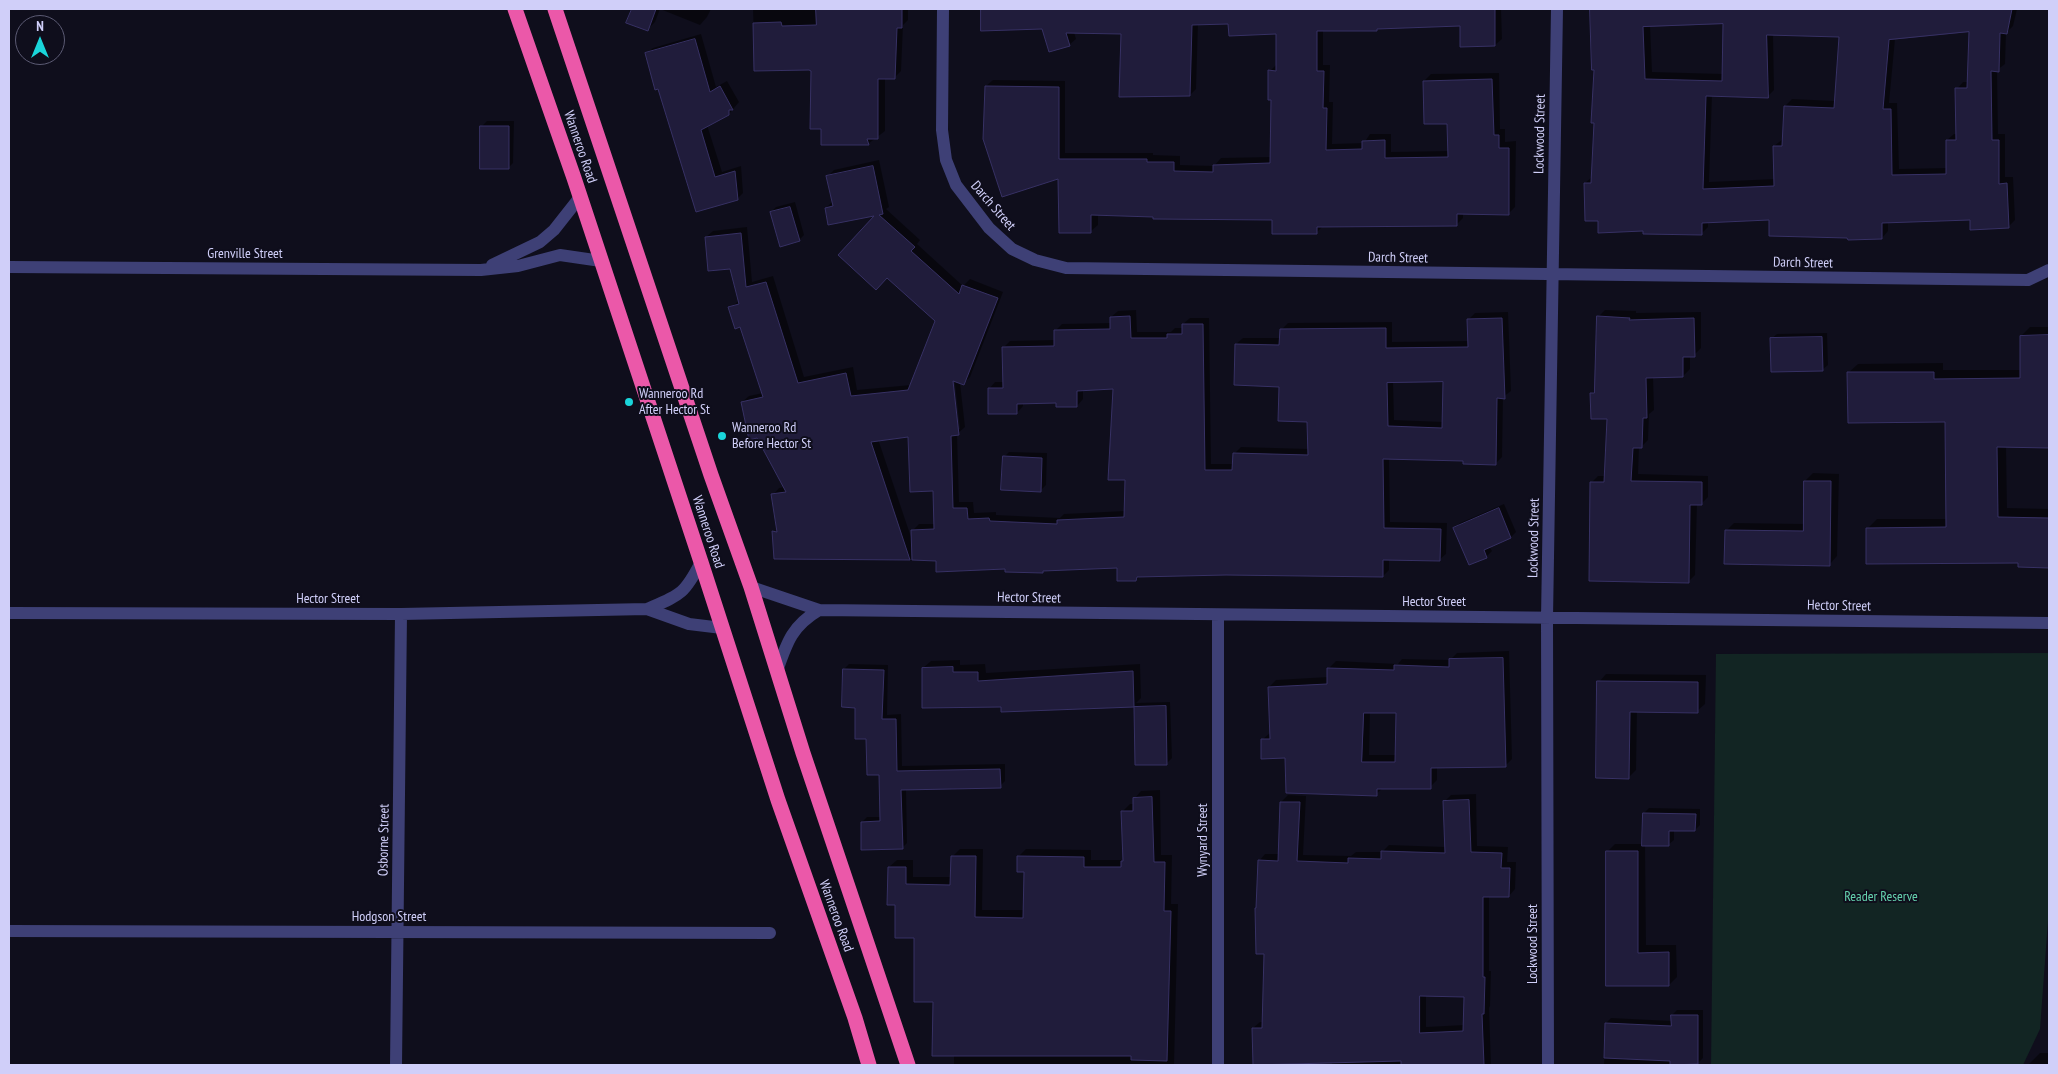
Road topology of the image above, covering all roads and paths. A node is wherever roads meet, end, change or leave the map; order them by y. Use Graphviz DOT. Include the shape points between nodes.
graph roads {
  1 [pos="515,9"];
  2 [pos="555,9"];
  3 [pos="944,9"];
  4 [pos="1556,10"];
  5 [pos="580,197"];
  6 [pos="601,261"];
  7 [pos="9,267"];
  8 [pos="481,270"];
  9 [pos="2049,270"];
  10 [pos="1554,275"];
  11 [pos="701,562"];
  12 [pos="752,587"];
  13 [pos="647,609"];
  14 [pos="819,610"];
  15 [pos="9,613"];
  16 [pos="401,614"];
  17 [pos="1218,615"];
  18 [pos="1547,618"];
  19 [pos="2049,623"];
  20 [pos="722,628"];
  21 [pos="777,671"];
  22 [pos="9,931"];
  23 [pos="398,932"];
  24 [pos="770,934"];
  25 [pos="396,1065"];
  26 [pos="870,1065"];
  27 [pos="908,1065"];
  28 [pos="1218,1065"];
  29 [pos="1548,1065"];
  1 -- 5 [label="highway, Wanneroo Road"];
  2 -- 12 [label="highway, Wanneroo Road" via="711,475"];
  3 -- 10 [label="street, Darch Street" via="942,130 946,160 956,185 989,228 1012,249 1036,260 1066,268"];
  4 -- 10 [label="street, Lockwood Street"];
  5 -- 6 [label="highway, Wanneroo Road"];
  5 -- 8 [label="street, Grenville Street" via="540,242"];
  6 -- 8 [label="street, Grenville Street" via="560,256 518,266"];
  6 -- 11 [label="highway, Wanneroo Road"];
  7 -- 8 [label="street, Grenville Street"];
  9 -- 10 [label="street, Darch Street" via="2028,280"];
  10 -- 18 [label="street, Lockwood Street"];
  11 -- 13 [label="street, Hector Street" via="679,596"];
  11 -- 20 [label="highway, Wanneroo Road"];
  12 -- 14 [label="street, Hector Street"];
  12 -- 21 [label="highway, Wanneroo Road"];
  13 -- 16 [label="street, Hector Street"];
  13 -- 20 [label="street, Hector Street" via="689,624"];
  14 -- 17 [label="street, Hector Street"];
  14 -- 21 [label="street" via="804,619 790,635"];
  15 -- 16 [label="street, Hector Street"];
  16 -- 23 [label="street, Osborne Street"];
  17 -- 18 [label="street, Hector Street"];
  17 -- 28 [label="street, Wynyard Street"];
  18 -- 19 [label="street, Hector Street"];
  18 -- 29 [label="street, Lockwood Street"];
  20 -- 26 [label="highway, Wanneroo Road"];
  21 -- 27 [label="highway, Wanneroo Road"];
  22 -- 23 [label="street, Hodgson Street"];
  23 -- 24 [label="street, Hodgson Street"];
  23 -- 25 [label="street, Osborne Street"];
}
